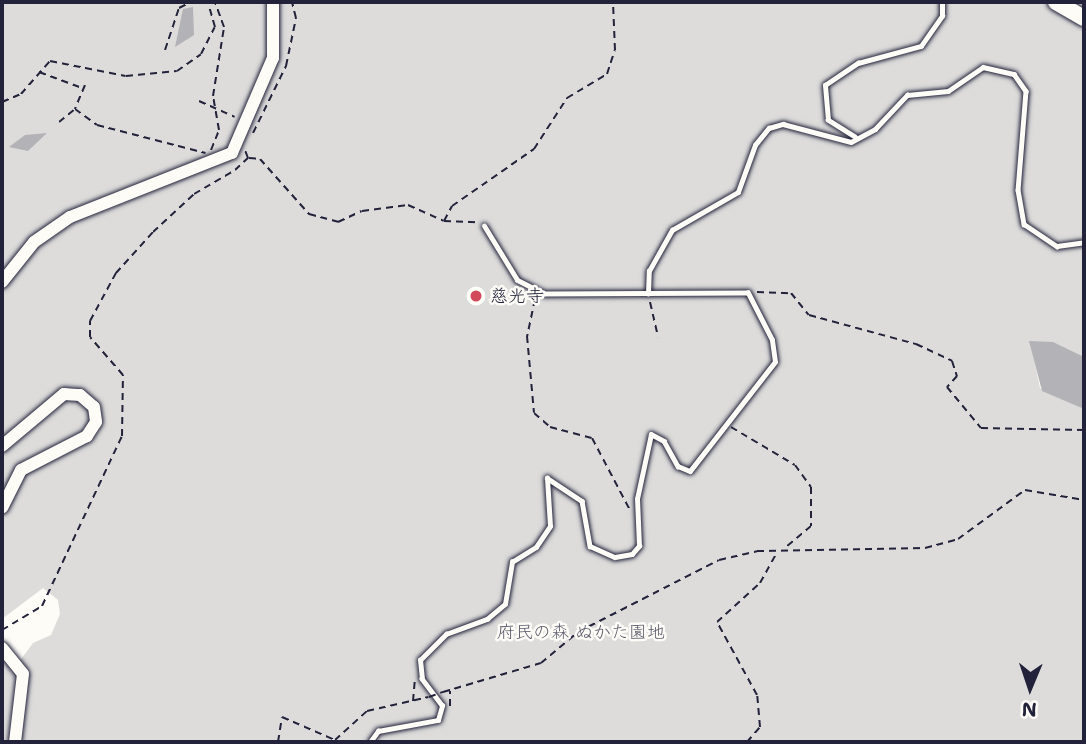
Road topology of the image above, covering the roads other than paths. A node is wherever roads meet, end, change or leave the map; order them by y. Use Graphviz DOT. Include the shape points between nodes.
graph roads {
  1 [pos="273,2"];
  2 [pos="942,2"];
  3 [pos="1056,2"];
  4 [pos="1084,18"];
  5 [pos="855,137"];
  6 [pos="484,226"];
  7 [pos="1084,242"];
  8 [pos="2,282"];
  9 [pos="648,294"];
  10 [pos="2,446"];
  11 [pos="2,508"];
  12 [pos="2,648"];
  13 [pos="15,742"];
  14 [pos="370,742"];
  1 -- 8 [label="street" via="273,58 248,123 226,159 54,227"];
  2 -- 5 [label="lane" via="942,16 921,46 858,63 825,85 828,120"];
  3 -- 4 [label="highway"];
  5 -- 7 [label="lane" via="875,129 907,95 948,91 975,70 1000,66 1027,92 1018,212 1048,243"];
  5 -- 9 [label="lane" via="831,141 783,124 769,128 731,200 672,230 649,271"];
  6 -- 9 [label="lane" via="496,255 536,292"];
  9 -- 14 [label="lane" via="748,293 772,341 775,362 690,471 678,466 664,440 651,434 636,515 639,546 632,554 599,553 590,546 582,501 547,478 550,526 536,547 512,562 505,604 487,619 434,642 418,668 442,713 432,724 378,731"];
  10 -- 11 [label="street" via="64,394 80,395 94,407 96,422 87,436 21,470"];
  12 -- 13 [label="street" via="23,674"];
}
